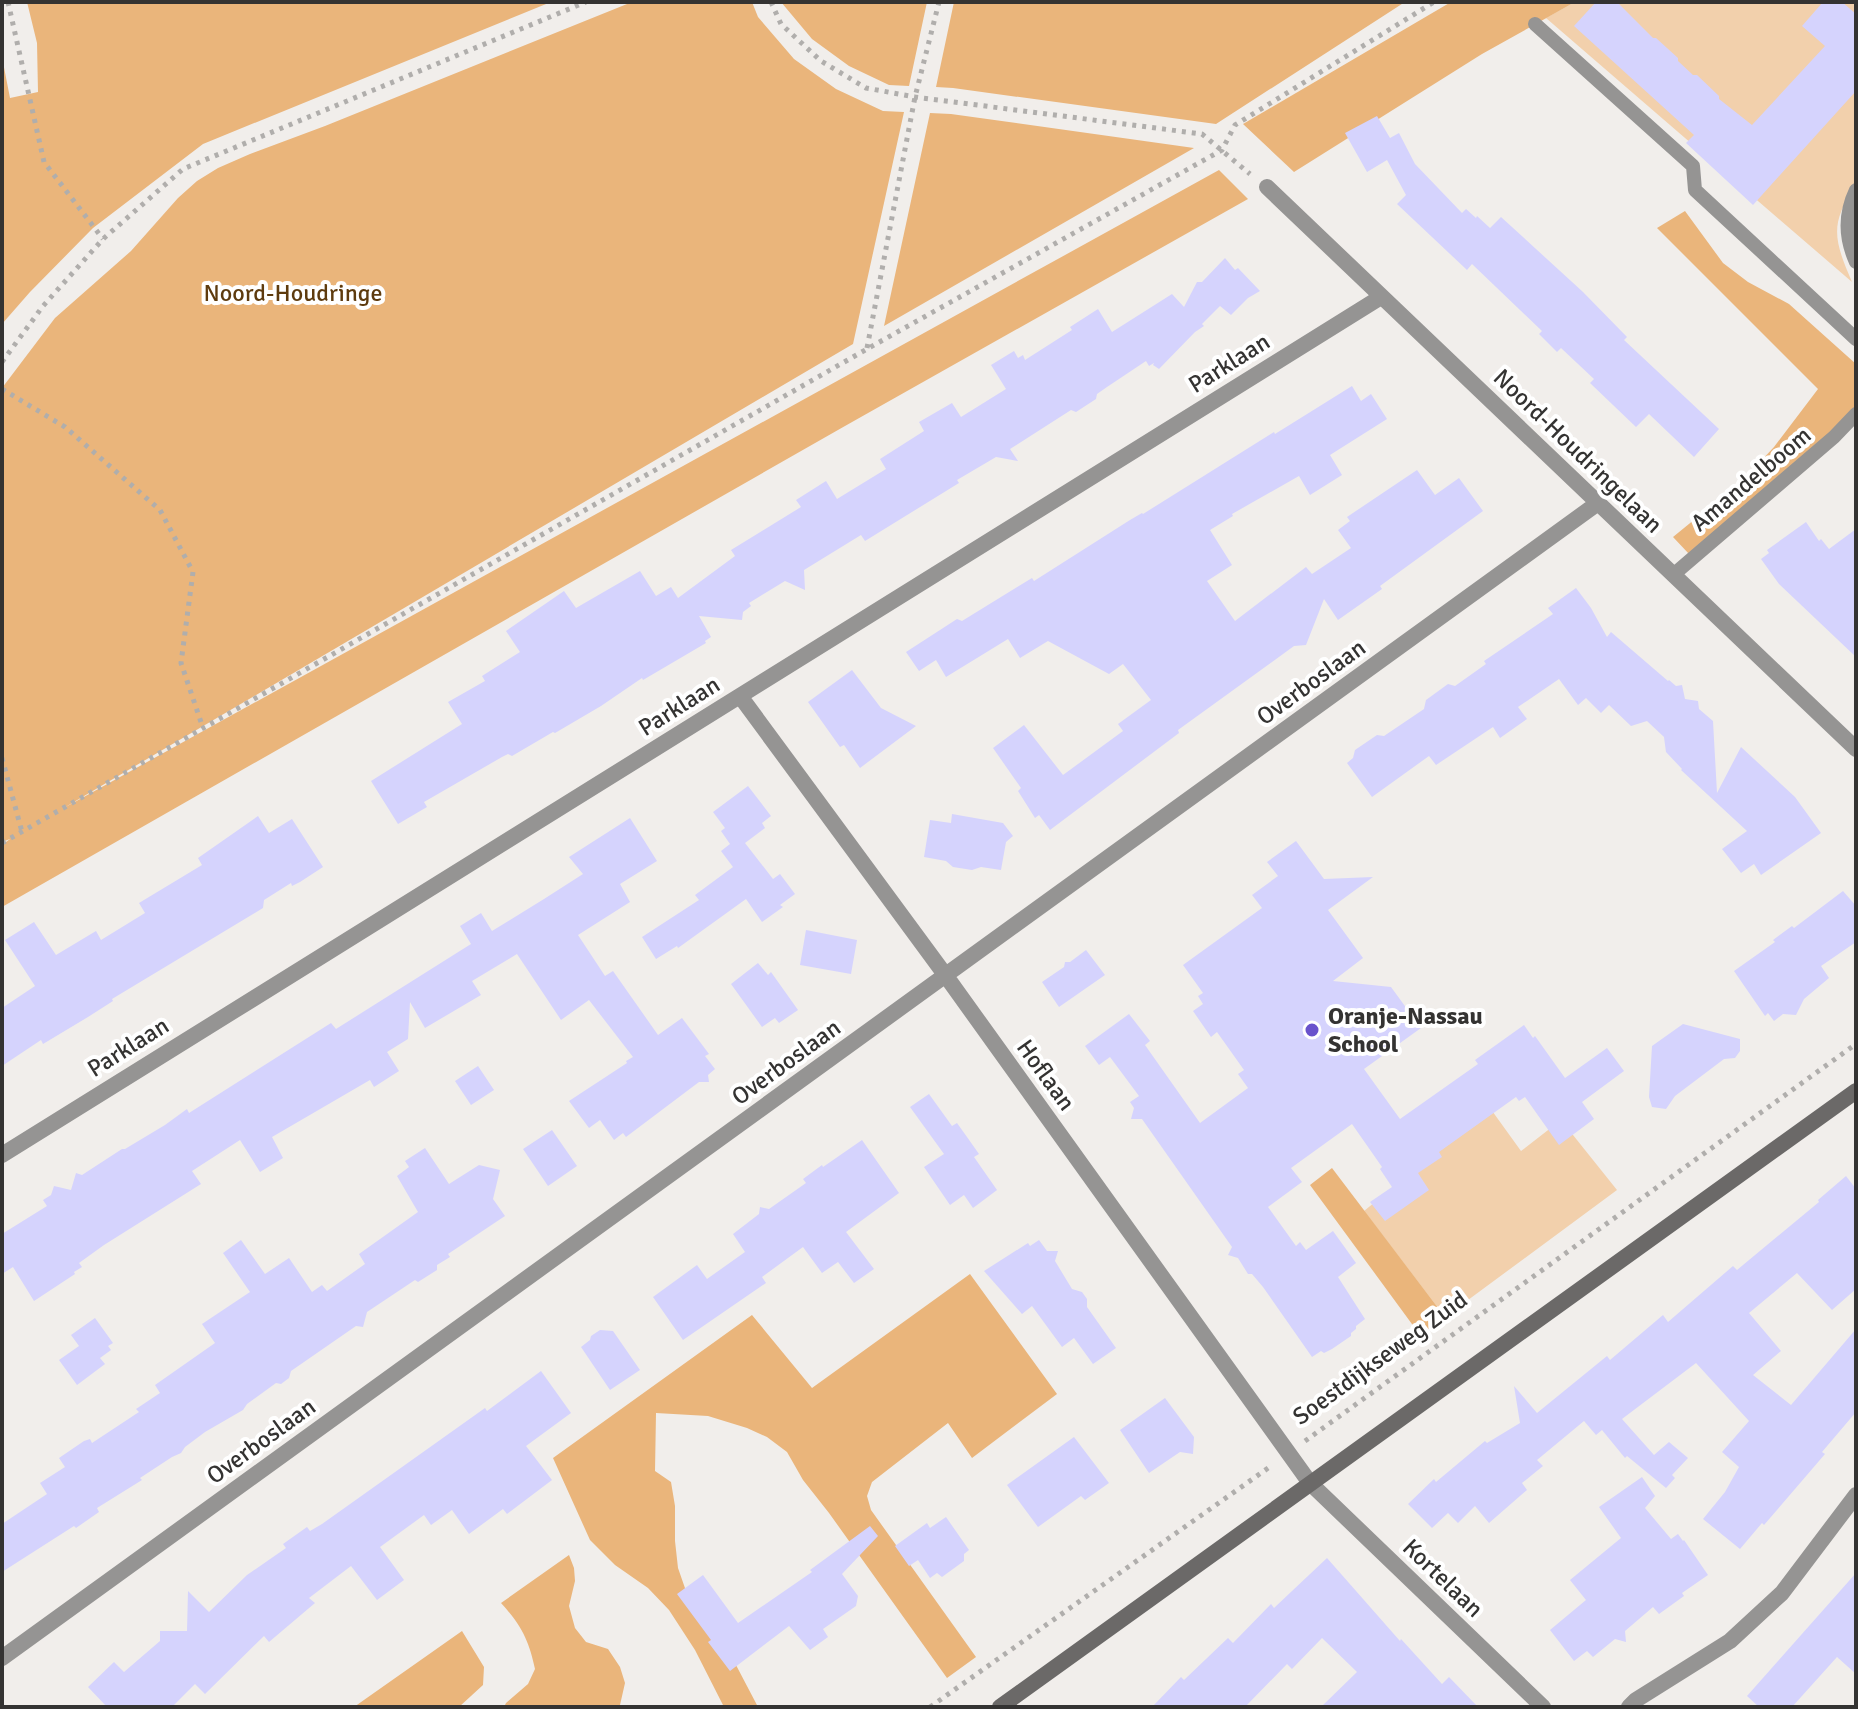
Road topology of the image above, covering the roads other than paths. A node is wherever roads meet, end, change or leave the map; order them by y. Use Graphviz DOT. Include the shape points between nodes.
graph roads {
  1 [pos="1535,24"];
  2 [pos="1267,187"];
  3 [pos="1856,190"];
  4 [pos="1856,262"];
  5 [pos="1381,297"];
  6 [pos="1856,339"];
  7 [pos="1856,414"];
  8 [pos="1598,503"];
  9 [pos="1673,575"];
  10 [pos="740,696"];
  11 [pos="1856,749"];
  12 [pos="946,976"];
  13 [pos="1856,1091"];
  14 [pos="2,1155"];
  15 [pos="1310,1483"];
  16 [pos="1856,1495"];
  17 [pos="2,1658"];
  18 [pos="1000,1707"];
  19 [pos="1543,1707"];
  20 [pos="1629,1707"];
  1 -- 6 [label="lane" via="1693,166 1695,190"];
  2 -- 5 [label="street, Noord-Houdringelaan"];
  3 -- 4 [label="lane" via="1847,225"];
  5 -- 8 [label="street, Noord-Houdringelaan"];
  5 -- 10 [label="street, Parklaan"];
  7 -- 9 [label="lane, Amandelboom"];
  8 -- 9 [label="street, Noord-Houdringelaan"];
  8 -- 12 [label="street, Overboslaan"];
  9 -- 11 [label="street, Noord-Houdringelaan"];
  10 -- 12 [label="street, Hoflaan"];
  10 -- 14 [label="street, Parklaan"];
  12 -- 15 [label="street, Hoflaan"];
  12 -- 17 [label="street, Overboslaan"];
  13 -- 15 [label="main road"];
  15 -- 18 [label="main road"];
  15 -- 19 [label="street, Kortelaan"];
  16 -- 20 [label="street" via="1782,1593 1730,1641"];
}
